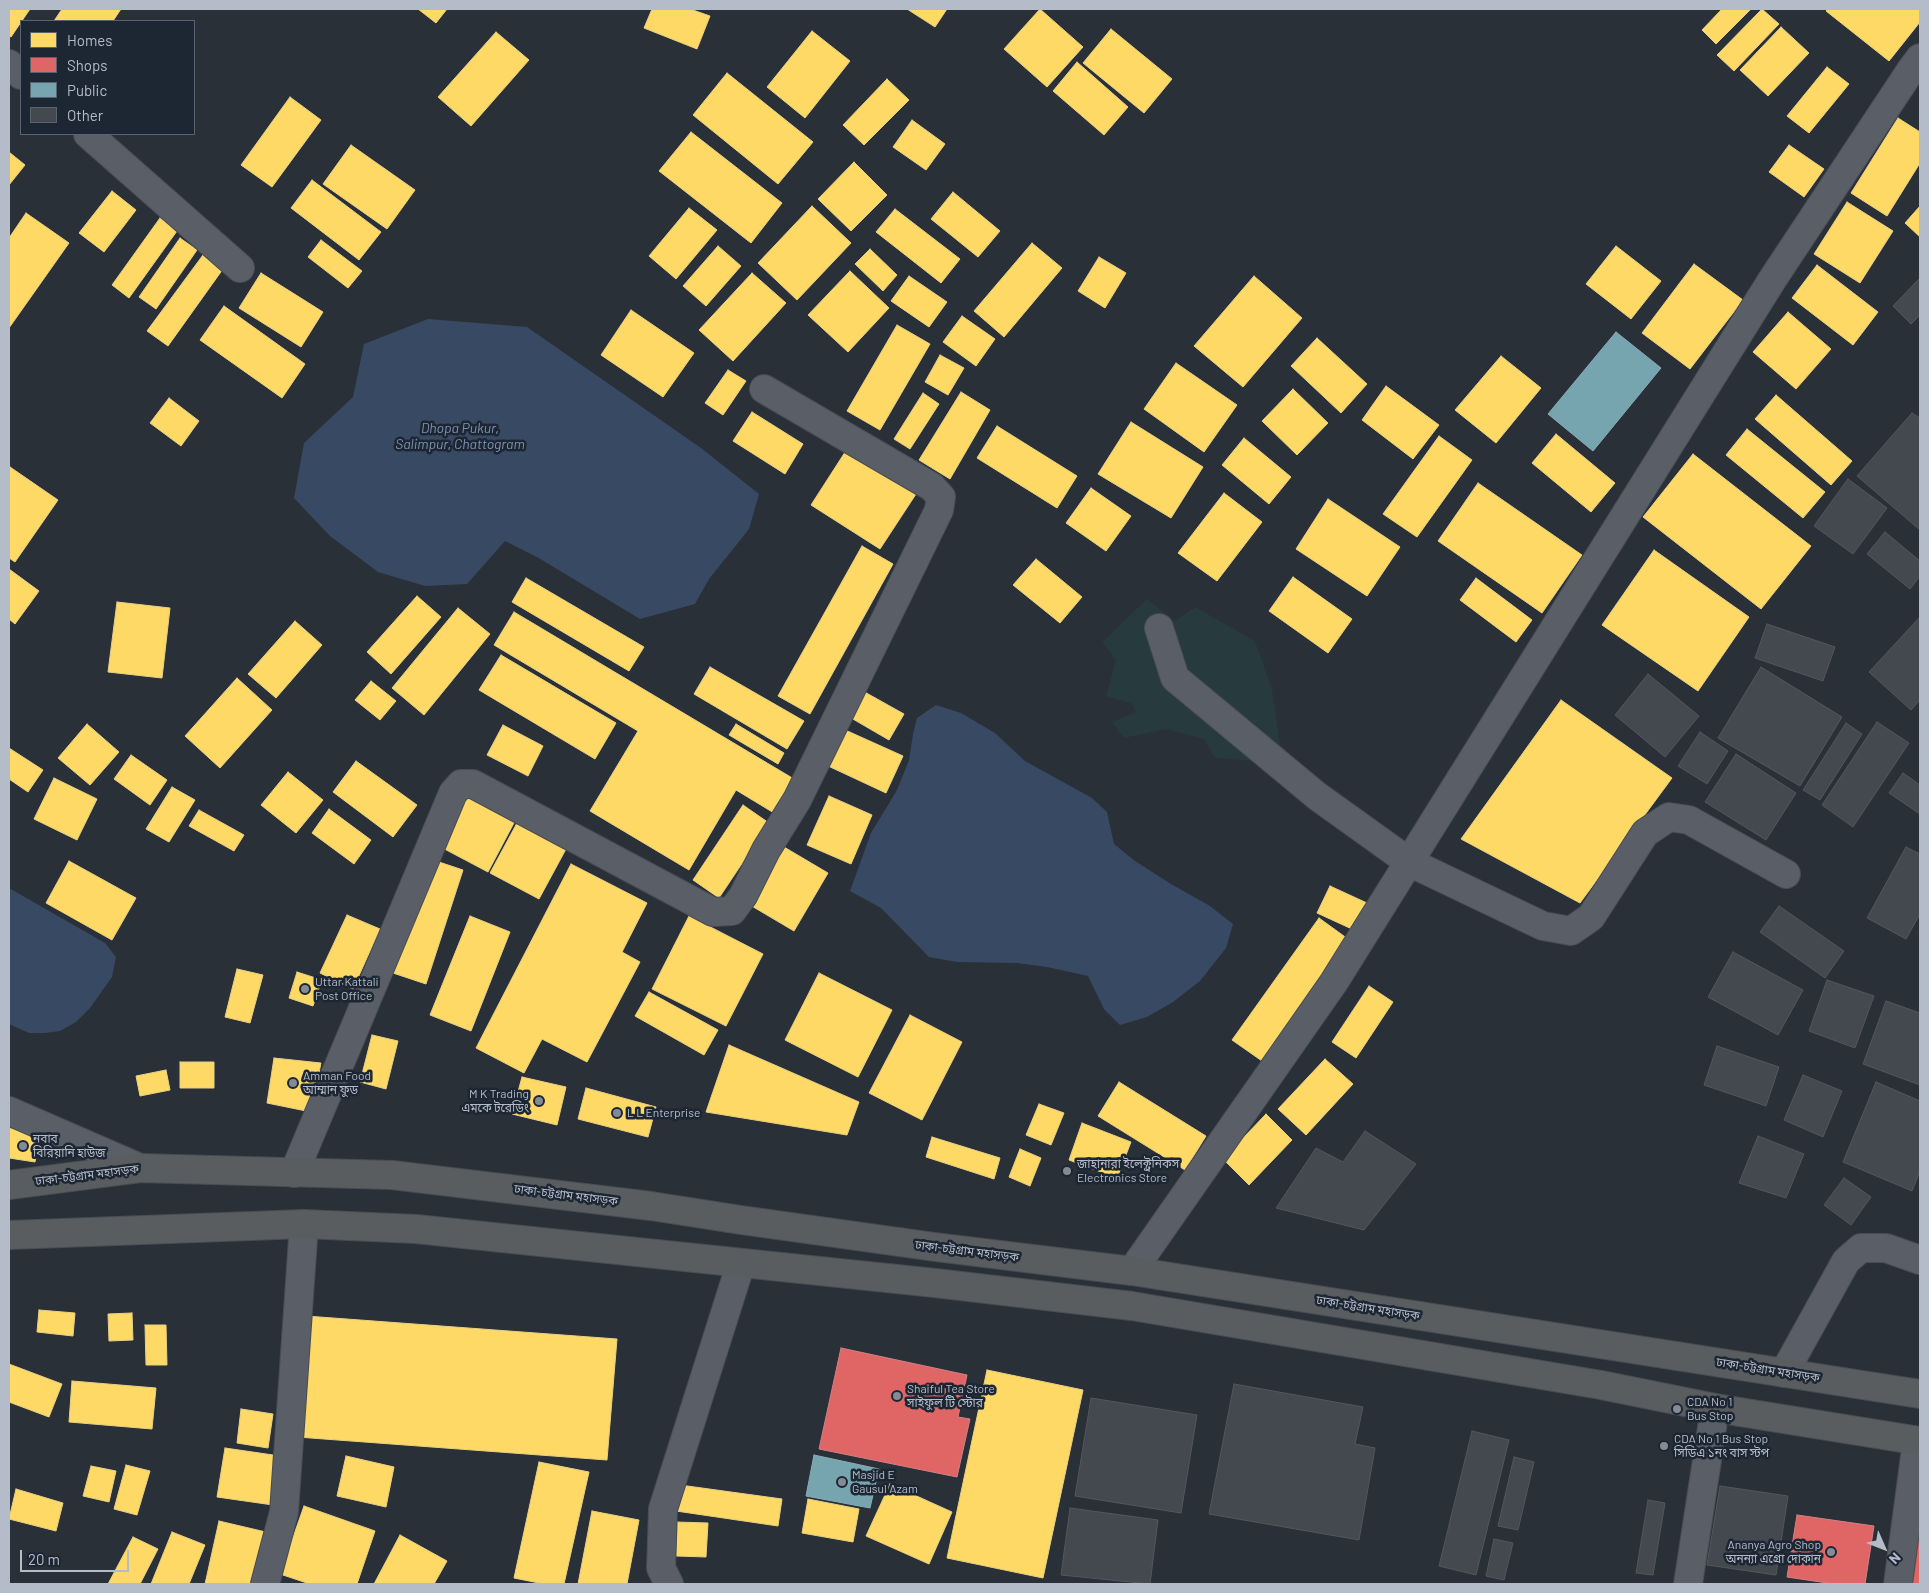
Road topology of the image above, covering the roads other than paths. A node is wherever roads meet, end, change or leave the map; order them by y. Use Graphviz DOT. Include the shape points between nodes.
graph roads {
  1 [pos="1920,58"];
  2 [pos="9,64"];
  3 [pos="20,74"];
  4 [pos="89,135"];
  5 [pos="240,268"];
  6 [pos="764,389"];
  7 [pos="1158,628"];
  8 [pos="1409,862"];
  9 [pos="1786,874"];
  10 [pos="9,1111"];
  11 [pos="140,1168"];
  12 [pos="294,1173"];
  13 [pos="9,1185"];
  14 [pos="304,1224"];
  15 [pos="9,1235"];
  16 [pos="1920,1260"];
  17 [pos="741,1263"];
  18 [pos="1132,1271"];
  19 [pos="1784,1373"];
  20 [pos="1920,1394"];
  21 [pos="1715,1408"];
  22 [pos="1919,1441"];
  23 [pos="265,1584"];
  24 [pos="669,1584"];
  25 [pos="1688,1584"];
  26 [pos="1898,1584"];
  1 -- 8 [label="street" via="1772,280"];
  2 -- 3 [label="street"];
  4 -- 5 [label="street"];
  6 -- 12 [label="street" via="932,487 941,497 939,510 801,792 743,896 732,911 713,912 473,784 461,784 453,792"];
  7 -- 8 [label="street" via="1175,678 1317,796"];
  8 -- 9 [label="street" via="1544,926 1570,930 1591,916 1645,833 1669,817 1689,820"];
  8 -- 18 [label="street" via="1334,982"];
  10 -- 11 [label="street"];
  11 -- 12 [label="highway, ঢাকা-চট্টগ্রাম মহাসড়ক"];
  11 -- 13 [label="highway, ঢাকা-চট্টগ্রাম মহাসড়ক"];
  12 -- 18 [label="highway, ঢাকা-চট্টগ্রাম মহাসড়ক" via="392,1175 651,1206 935,1247"];
  14 -- 15 [label="highway"];
  14 -- 17 [label="highway" via="416,1229"];
  14 -- 23 [label="street" via="284,1512"];
  16 -- 19 [label="street" via="1886,1248 1861,1248 1846,1261"];
  17 -- 21 [label="highway" via="1132,1306 1601,1385"];
  17 -- 24 [label="street" via="663,1509 661,1568"];
  18 -- 19 [label="highway, ঢাকা-চট্টগ্রাম মহাসড়ক"];
  19 -- 20 [label="highway, ঢাকা-চট্টগ্রাম মহাসড়ক"];
  21 -- 22 [label="highway"];
  21 -- 25 [label="street"];
  22 -- 26 [label="street"];
}
